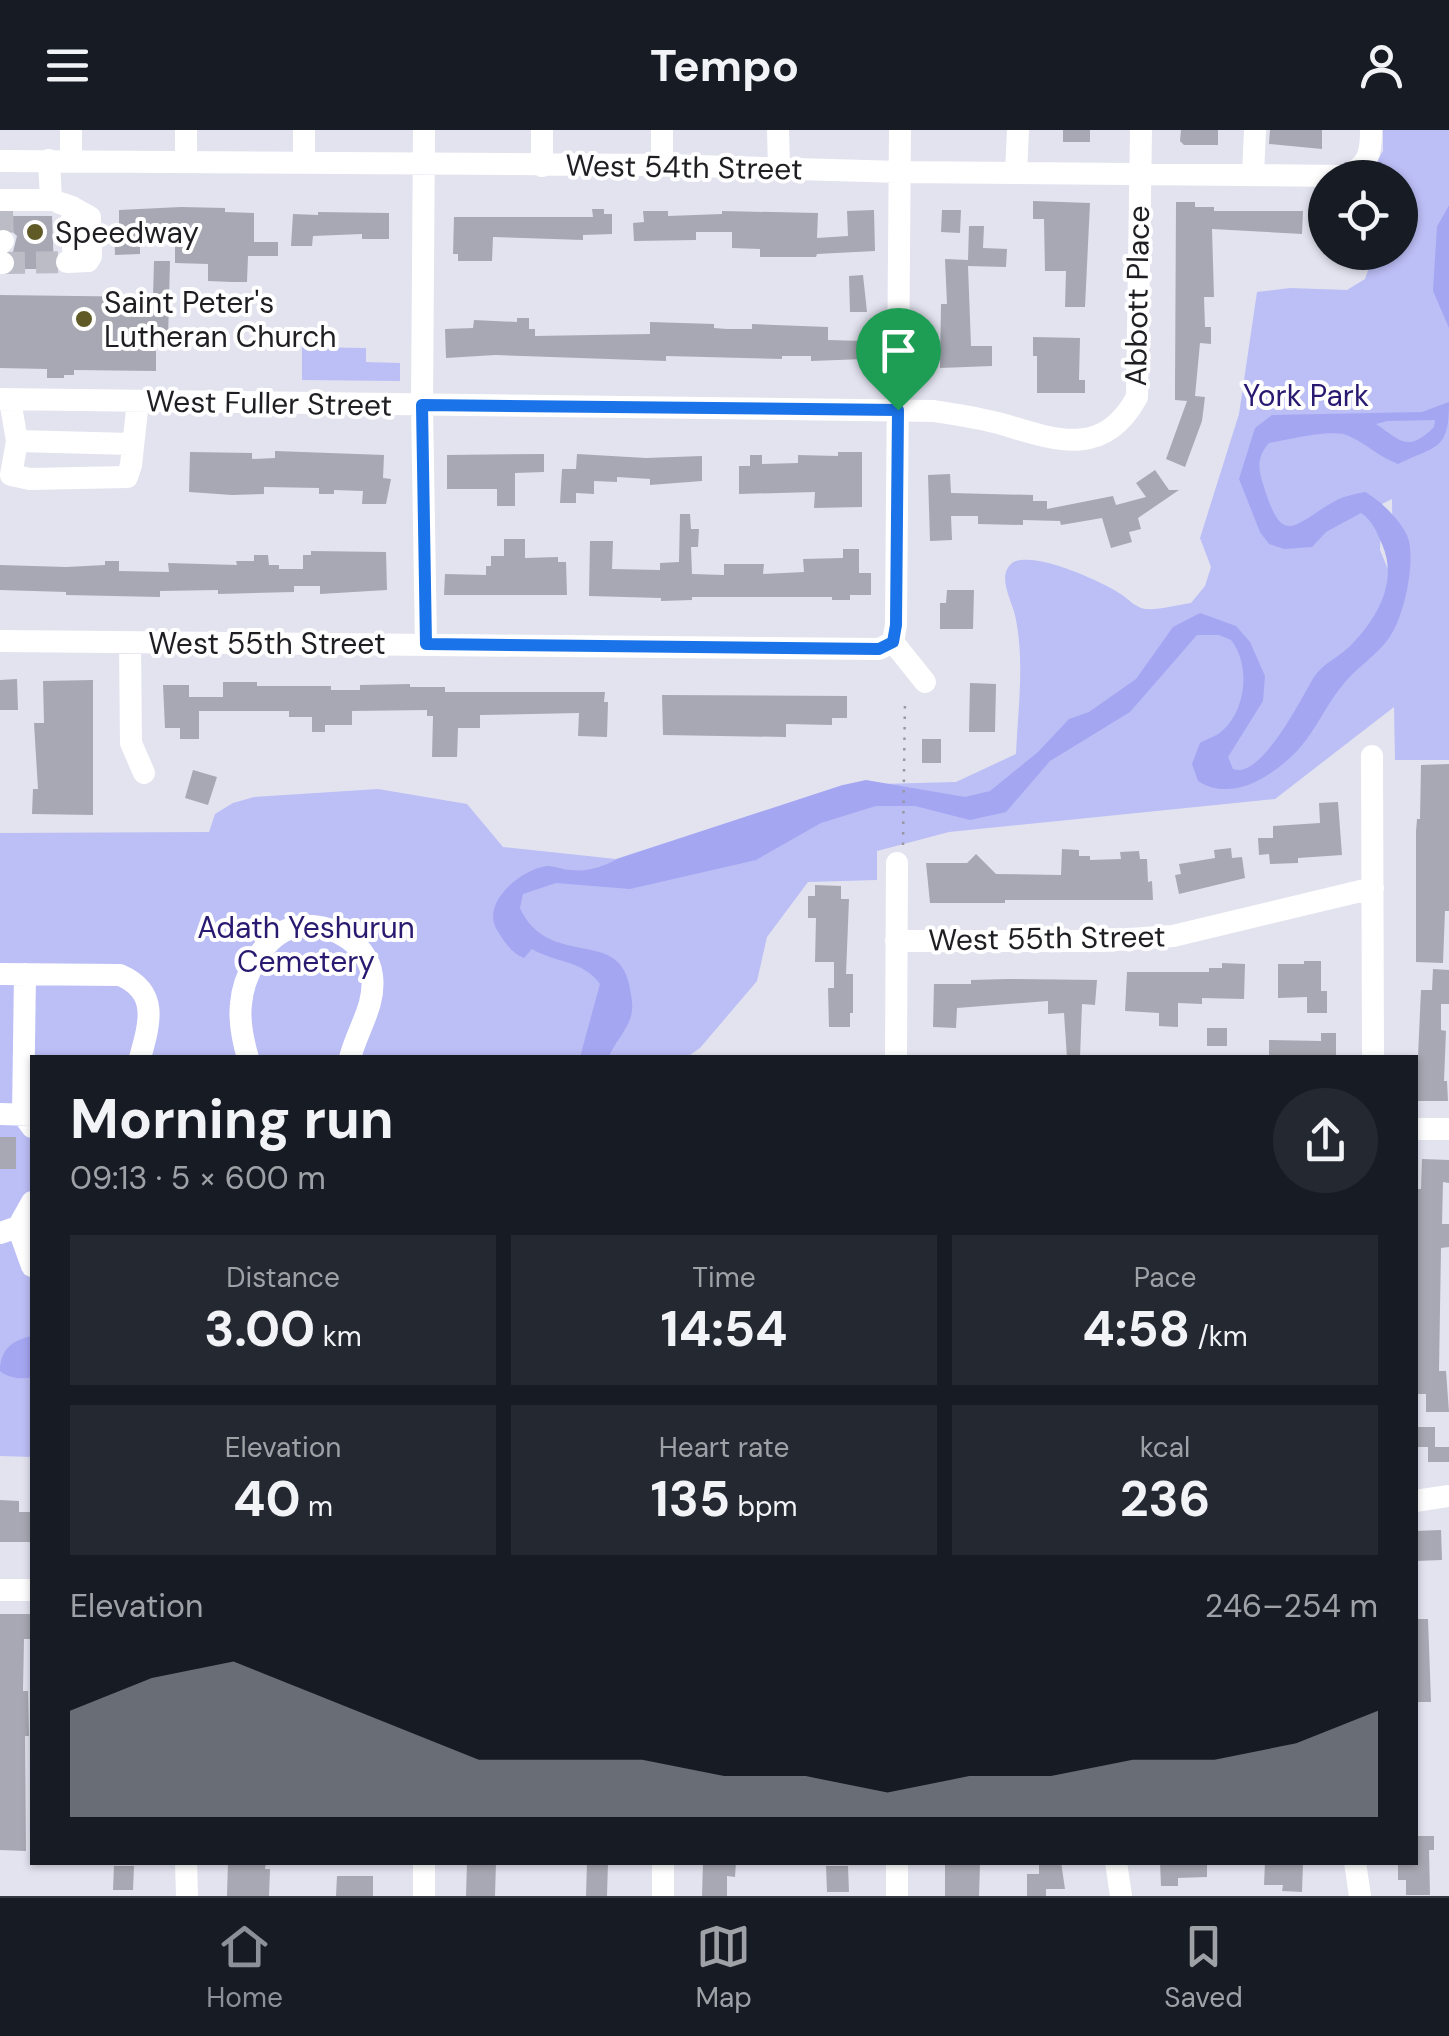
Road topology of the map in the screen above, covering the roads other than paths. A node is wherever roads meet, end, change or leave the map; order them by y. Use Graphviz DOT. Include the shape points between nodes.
graph roads {
  1 [pos="71,130"];
  2 [pos="186,130"];
  3 [pos="304,130"];
  4 [pos="424,130"];
  5 [pos="542,130"];
  6 [pos="662,130"];
  7 [pos="778,130"];
  8 [pos="900,130"];
  9 [pos="1018,130"];
  10 [pos="1140,130"];
  11 [pos="1255,130"];
  12 [pos="1372,130"];
  13 [pos="60,160"];
  14 [pos="0,161"];
  15 [pos="186,162"];
  16 [pos="304,163"];
  17 [pos="662,164"];
  18 [pos="424,165"];
  19 [pos="542,166"];
  20 [pos="779,168"];
  21 [pos="900,172"];
  22 [pos="1016,173"];
  23 [pos="1139,174"];
  24 [pos="1253,175"];
  25 [pos="62,203"];
  26 [pos="1,206"];
  27 [pos="70,255"];
  28 [pos="5,399"];
  29 [pos="138,401"];
  30 [pos="422,405"];
  31 [pos="898,410"];
  32 [pos="16,441"];
  33 [pos="132,444"];
  34 [pos="0,641"];
  35 [pos="130,642"];
  36 [pos="893,642"];
  37 [pos="426,644"];
  38 [pos="925,682"];
  39 [pos="1372,756"];
  40 [pos="144,773"];
  41 [pos="898,863"];
  42 [pos="1373,888"];
  43 [pos="896,941"];
  44 [pos="0,974"];
  45 [pos="25,974"];
  46 [pos="141,1055"];
  47 [pos="247,1055"];
  48 [pos="351,1055"];
  49 [pos="896,1055"];
  50 [pos="1373,1055"];
  51 [pos="22,1118"];
  52 [pos="1418,1129"];
  53 [pos="1449,1129"];
  54 [pos="30,1204"];
  55 [pos="9,1230"];
  56 [pos="30,1263"];
  57 [pos="1449,1496"];
  58 [pos="1418,1501"];
  59 [pos="0,1590"];
  60 [pos="30,1590"];
  61 [pos="186,1865"];
  62 [pos="424,1865"];
  63 [pos="663,1865"];
  64 [pos="897,1865"];
  65 [pos="1116,1865"];
  66 [pos="1355,1865"];
  67 [pos="186,1896"];
  68 [pos="424,1896"];
  69 [pos="663,1896"];
  70 [pos="897,1896"];
  71 [pos="1121,1896"];
  72 [pos="1360,1896"];
  1 -- 13 [label="street"];
  2 -- 15 [label="street"];
  3 -- 16 [label="street"];
  4 -- 18 [label="street"];
  5 -- 19 [label="street"];
  6 -- 17 [label="street"];
  7 -- 20 [label="street"];
  8 -- 21 [label="street"];
  9 -- 22 [label="street"];
  10 -- 23 [label="street, Abbott Place"];
  11 -- 24 [label="street"];
  12 -- 24 [label="street, West 54th Street" via="1365,166 1348,176"];
  13 -- 14 [label="street, West 54th Street"];
  13 -- 15 [label="street, West 54th Street"];
  13 -- 25 [label="street"];
  15 -- 16 [label="street, West 54th Street"];
  16 -- 18 [label="street, West 54th Street"];
  17 -- 19 [label="street, West 54th Street"];
  17 -- 20 [label="street, West 54th Street"];
  18 -- 19 [label="street, West 54th Street"];
  18 -- 30 [label="street"];
  20 -- 21 [label="street, West 54th Street"];
  21 -- 22 [label="street, West 54th Street"];
  21 -- 31 [label="street"];
  22 -- 23 [label="street, West 54th Street"];
  23 -- 24 [label="street, West 54th Street"];
  23 -- 31 [label="street, Abbott Place" via="1137,396 1116,427 1084,440 1056,439 970,416"];
  25 -- 26 [label="street"];
  25 -- 27 [label="street" via="90,216 91,256 88,261"];
  28 -- 29 [label="street, West Fuller Street"];
  28 -- 32 [label="street"];
  29 -- 30 [label="street, West Fuller Street"];
  29 -- 33 [label="street"];
  30 -- 31 [label="street, West Fuller Street"];
  30 -- 37 [label="street"];
  31 -- 36 [label="street"];
  32 -- 33 [label="street"];
  32 -- 33 [label="street" via="11,474 30,479 123,478 130,474"];
  34 -- 35 [label="street, West 55th Street"];
  35 -- 37 [label="street, West 55th Street"];
  35 -- 40 [label="street" via="132,742"];
  36 -- 37 [label="street, West 55th Street" via="879,649"];
  36 -- 38 [label="street"];
  39 -- 42 [label="street"];
  41 -- 43 [label="street"];
  42 -- 43 [label="street, West 55th Street" via="1174,936"];
  42 -- 50 [label="street"];
  43 -- 49 [label="street"];
  44 -- 45 [label="street"];
  45 -- 46 [label="street" via="120,975 136,982 148,996"];
  45 -- 51 [label="street"];
  47 -- 48 [label="street" via="240,1004 250,972 272,939 292,928 345,935 366,950 372,998"];
  52 -- 53 [label="street"];
  54 -- 55 [label="street"];
  55 -- 56 [label="street"];
  57 -- 58 [label="street"];
  59 -- 60 [label="street"];
  61 -- 67 [label="street"];
  62 -- 68 [label="street"];
  63 -- 69 [label="street"];
  64 -- 70 [label="street"];
  65 -- 71 [label="street"];
  66 -- 72 [label="street"];
}
